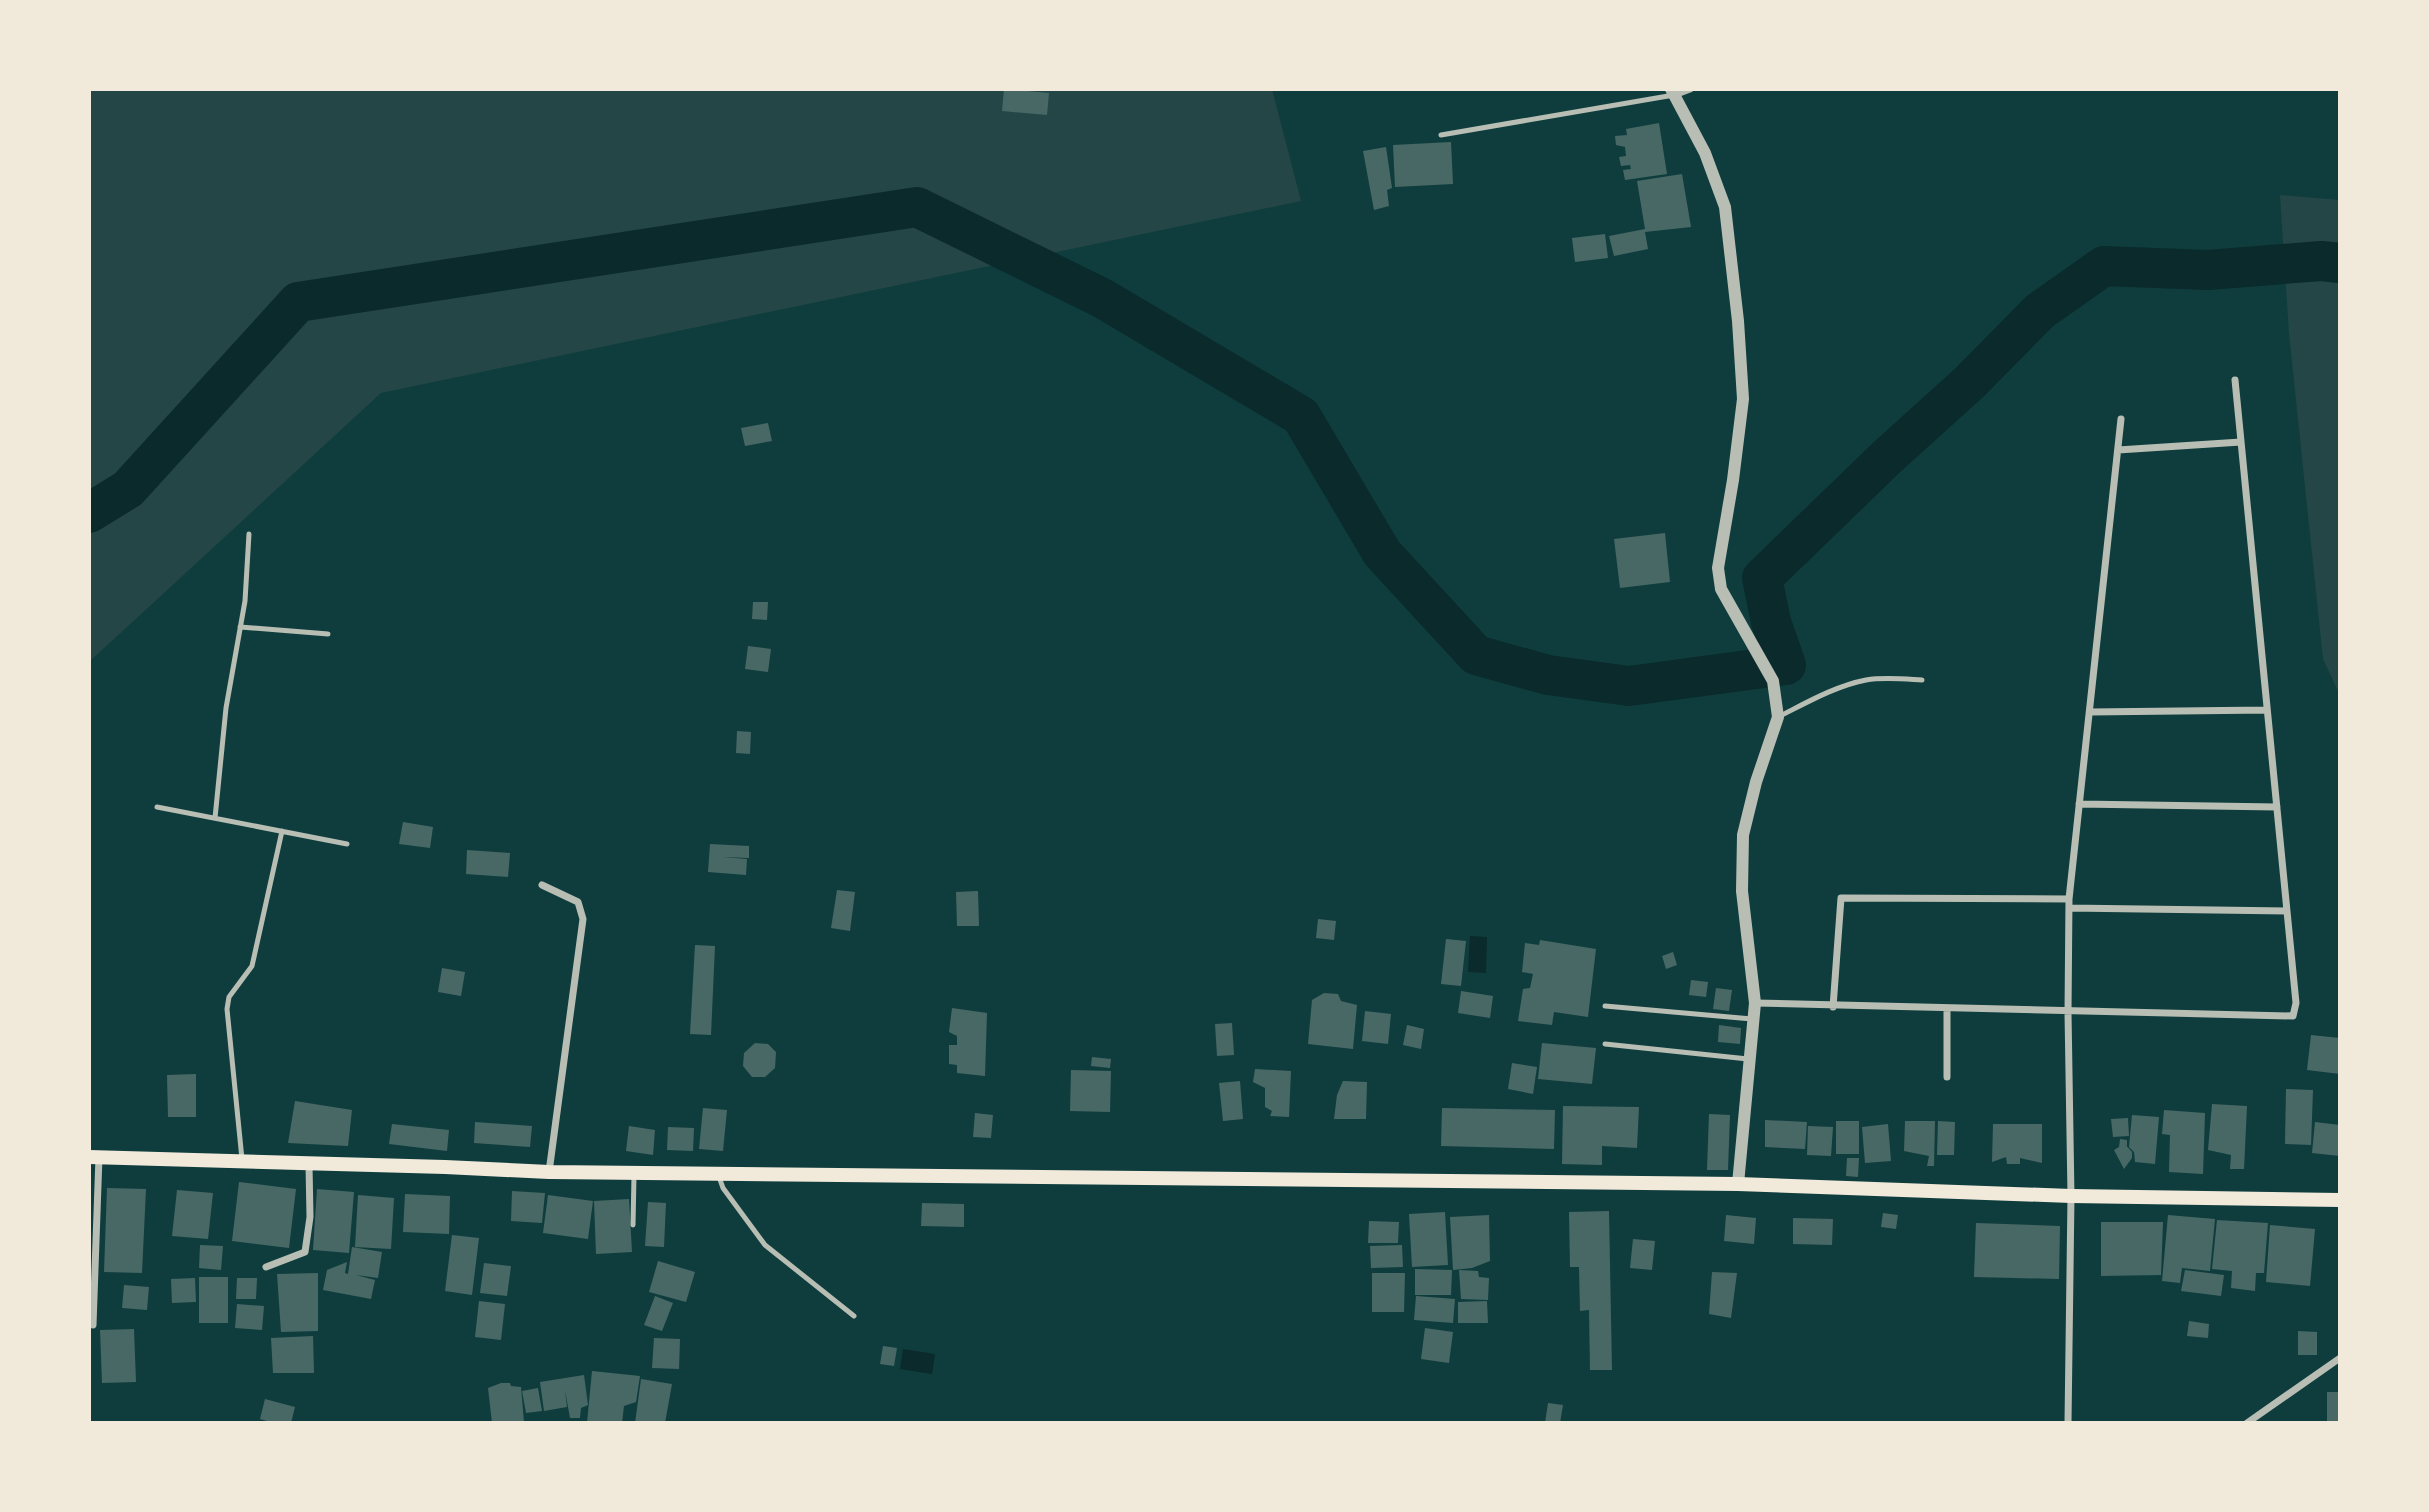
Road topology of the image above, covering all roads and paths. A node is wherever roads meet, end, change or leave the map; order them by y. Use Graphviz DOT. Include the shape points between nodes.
graph roads {
  1 [pos="1690,89"];
  2 [pos="1672,92"];
  3 [pos="1441,135"];
  4 [pos="2235,380"];
  5 [pos="2121,419"];
  6 [pos="2241,442"];
  7 [pos="2118,450"];
  8 [pos="249,534"];
  9 [pos="240,627"];
  10 [pos="328,634"];
  11 [pos="1922,680"];
  12 [pos="2267,710"];
  13 [pos="2090,712"];
  14 [pos="1778,717"];
  15 [pos="2080,804"];
  16 [pos="157,807"];
  17 [pos="2277,807"];
  18 [pos="215,818"];
  19 [pos="282,831"];
  20 [pos="347,844"];
  21 [pos="542,885"];
  22 [pos="2069,899"];
  23 [pos="2069,908"];
  24 [pos="2287,911"];
  25 [pos="1755,1003"];
  26 [pos="1605,1006"];
  27 [pos="1833,1007"];
  28 [pos="1947,1009"];
  29 [pos="2068,1012"];
  30 [pos="1754,1019"];
  31 [pos="1605,1044"];
  32 [pos="1750,1060"];
  33 [pos="1947,1077"];
  34 [pos="94,1157"];
  35 [pos="242,1162"];
  36 [pos="309,1165"];
  37 [pos="549,1172"];
  38 [pos="717,1172"];
  39 [pos="634,1173"];
  40 [pos="1738,1184"];
  41 [pos="2071,1196"];
  42 [pos="2340,1200"];
  43 [pos="634,1225"];
  44 [pos="266,1267"];
  45 [pos="854,1316"];
  46 [pos="93,1325"];
  47 [pos="2340,1358"];
  48 [pos="2068,1423"];
  49 [pos="2247,1423"];
  1 -- 2 [label="street"];
  2 -- 3 [label="lane"];
  2 -- 14 [label="street" via="1705,153 1725,207 1738,321 1742,399 1718,568 1721,589 1773,681"];
  4 -- 6 [label="street"];
  5 -- 7 [label="street"];
  6 -- 7 [label="street"];
  6 -- 12 [label="street"];
  7 -- 13 [label="street"];
  8 -- 9 [label="lane"];
  9 -- 10 [label="lane"];
  9 -- 18 [label="lane"];
  11 -- 14 [label="lane" via="1855,682"];
  12 -- 13 [label="street"];
  12 -- 17 [label="street"];
  13 -- 15 [label="street"];
  14 -- 25 [label="street" via="1742,835 1742,891"];
  15 -- 17 [label="street"];
  15 -- 22 [label="street"];
  16 -- 18 [label="lane"];
  17 -- 24 [label="street"];
  18 -- 19 [label="lane"];
  19 -- 20 [label="lane"];
  19 -- 35 [label="lane" via="252,966 229,997"];
  21 -- 37 [label="street" via="578,902 583,919"];
  22 -- 23 [label="street"];
  22 -- 27 [label="street" via="1841,898"];
  23 -- 24 [label="street"];
  23 -- 29 [label="street"];
  24 -- 29 [label="street" via="2296,1003 2293,1016"];
  25 -- 27 [label="street"];
  25 -- 30 [label="street"];
  26 -- 30 [label="lane"];
  27 -- 28 [label="street"];
  28 -- 29 [label="street"];
  28 -- 33 [label="street"];
  29 -- 41 [label="street"];
  30 -- 32 [label="street"];
  31 -- 32 [label="lane"];
  32 -- 40 [label="street"];
  34 -- 35 [label="main road"];
  34 -- 46 [label="street"];
  35 -- 36 [label="main road"];
  36 -- 37 [label="main road"];
  36 -- 44 [label="street" via="305,1252"];
  37 -- 39 [label="main road"];
  38 -- 39 [label="main road"];
  38 -- 40 [label="main road"];
  38 -- 45 [label="lane" via="723,1188 765,1245"];
  39 -- 43 [label="lane"];
  40 -- 41 [label="main road"];
  41 -- 42 [label="main road"];
  41 -- 48 [label="street"];
  47 -- 49 [label="street"];
}
